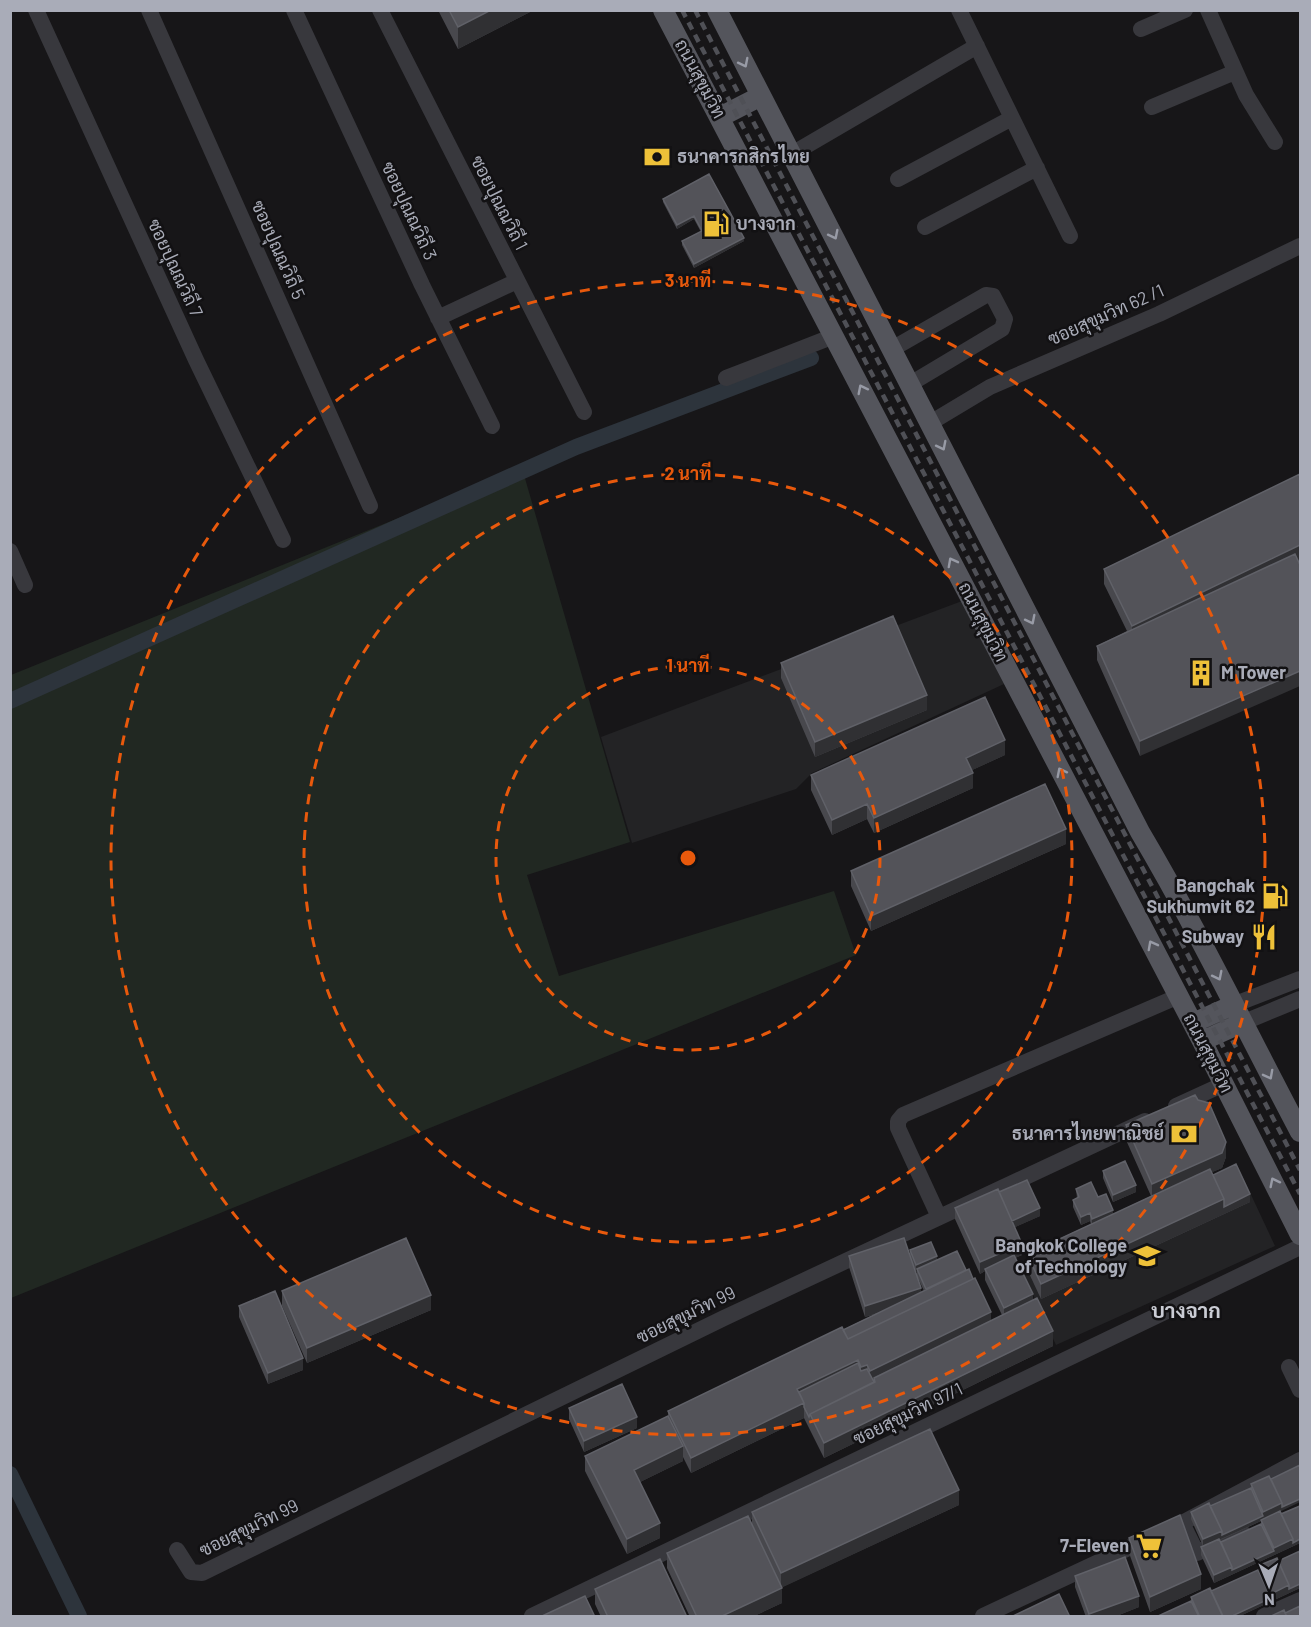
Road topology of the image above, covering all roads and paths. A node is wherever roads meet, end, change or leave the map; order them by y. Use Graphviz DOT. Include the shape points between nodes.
graph roads {
  1 [pos="36,10"];
  2 [pos="149,10"];
  3 [pos="294,10"];
  4 [pos="380,10"];
  5 [pos="663,10"];
  6 [pos="717,10"];
  7 [pos="959,10"];
  8 [pos="1185,10"];
  9 [pos="1208,10"];
  10 [pos="1141,29"];
  11 [pos="977,46"];
  12 [pos="1235,72"];
  13 [pos="761,96"];
  14 [pos="1152,107"];
  15 [pos="720,117"];
  16 [pos="1012,118"];
  17 [pos="1275,142"];
  18 [pos="792,154"];
  19 [pos="1037,168"];
  20 [pos="898,178"];
  21 [pos="925,227"];
  22 [pos="1070,236"];
  23 [pos="1300,246"];
  24 [pos="518,282"];
  25 [pos="438,318"];
  26 [pos="834,336"];
  27 [pos="892,349"];
  28 [pos="726,378"];
  29 [pos="910,384"];
  30 [pos="584,412"];
  31 [pos="930,423"];
  32 [pos="492,426"];
  33 [pos="370,506"];
  34 [pos="283,540"];
  35 [pos="10,550"];
  36 [pos="25,585"];
  37 [pos="1300,979"];
  38 [pos="1179,996"];
  39 [pos="1300,999"];
  40 [pos="1233,1005"];
  41 [pos="1193,1023"];
  42 [pos="1242,1023"];
  43 [pos="1202,1041"];
  44 [pos="1224,1084"];
  45 [pos="1300,1132"];
  46 [pos="939,1217"];
  47 [pos="1300,1234"];
  48 [pos="1300,1248"];
  49 [pos="1289,1367"];
  50 [pos="1300,1390"];
  51 [pos="1300,1460"];
  52 [pos="1182,1523"];
  53 [pos="1259,1525"];
  54 [pos="177,1550"];
  55 [pos="1300,1600"];
  56 [pos="532,1617"];
  57 [pos="983,1617"];
  58 [pos="1264,1617"];
  1 -- 34 [label="street, ซอยปุณณวิถี 7" via="186,339"];
  2 -- 33 [label="street, ซอยปุณณวิถี 5"];
  3 -- 25 [label="street, ซอยปุณณวิถี 3"];
  4 -- 24 [label="street, ซอยปุณณวิถี 1"];
  5 -- 15 [label="main road, ถนนสุขุมวิท"];
  6 -- 13 [label="main road, one-way"];
  7 -- 11 [label="street"];
  8 -- 10 [label="street"];
  9 -- 12 [label="street"];
  11 -- 16 [label="street"];
  11 -- 18 [label="street"];
  12 -- 14 [label="street"];
  12 -- 17 [label="street"];
  13 -- 15 [label="main road"];
  13 -- 18 [label="main road"];
  15 -- 26 [label="main road, ถนนสุขุมวิท"];
  16 -- 19 [label="street"];
  16 -- 20 [label="street"];
  18 -- 27 [label="main road, one-way"];
  19 -- 21 [label="street"];
  19 -- 22 [label="street"];
  23 -- 31 [label="street, ซอยสุขุมวิท 62 /1" via="1159,314 990,387"];
  24 -- 25 [label="street"];
  24 -- 30 [label="street, ซอยปุณณวิถี 1"];
  25 -- 32 [label="street, ซอยปุณณวิถี 3"];
  26 -- 28 [label="street"];
  38 -- 26 [label="main road, ถนนสุขุมวิท, one-way"];
  27 -- 29 [label="main road"];
  27 -- 29 [label="street" via="986,295 993,296 1005,319 1002,329"];
  29 -- 31 [label="main road"];
  31 -- 40 [label="main road, one-way"];
  35 -- 36 [label="street"];
  37 -- 40 [label="street"];
  38 -- 41 [label="main road, ถนนสุขุมวิท"];
  38 -- 46 [label="street" via="903,1115 898,1128"];
  39 -- 42 [label="street"];
  40 -- 41 [label="main road"];
  40 -- 42 [label="main road"];
  41 -- 43 [label="main road, ถนนสุขุมวิท"];
  42 -- 43 [label="main road"];
  42 -- 45 [label="main road, one-way"];
  43 -- 44 [label="main road, ถนนสุขุมวิท"];
  44 -- 46 [label="street, ซอยสุขุมวิท 99"];
  47 -- 44 [label="main road, ถนนสุขุมวิท, one-way"];
  46 -- 54 [label="street, ซอยสุขุมวิท 99" via="202,1573 191,1572"];
  48 -- 56 [label="street, ซอยสุขุมวิท 97/1"];
  49 -- 50 [label="street"];
  51 -- 52 [label="street"];
  52 -- 53 [label="street" via="1197,1553"];
  52 -- 57 [label="street"];
  55 -- 58 [label="street"];
}
